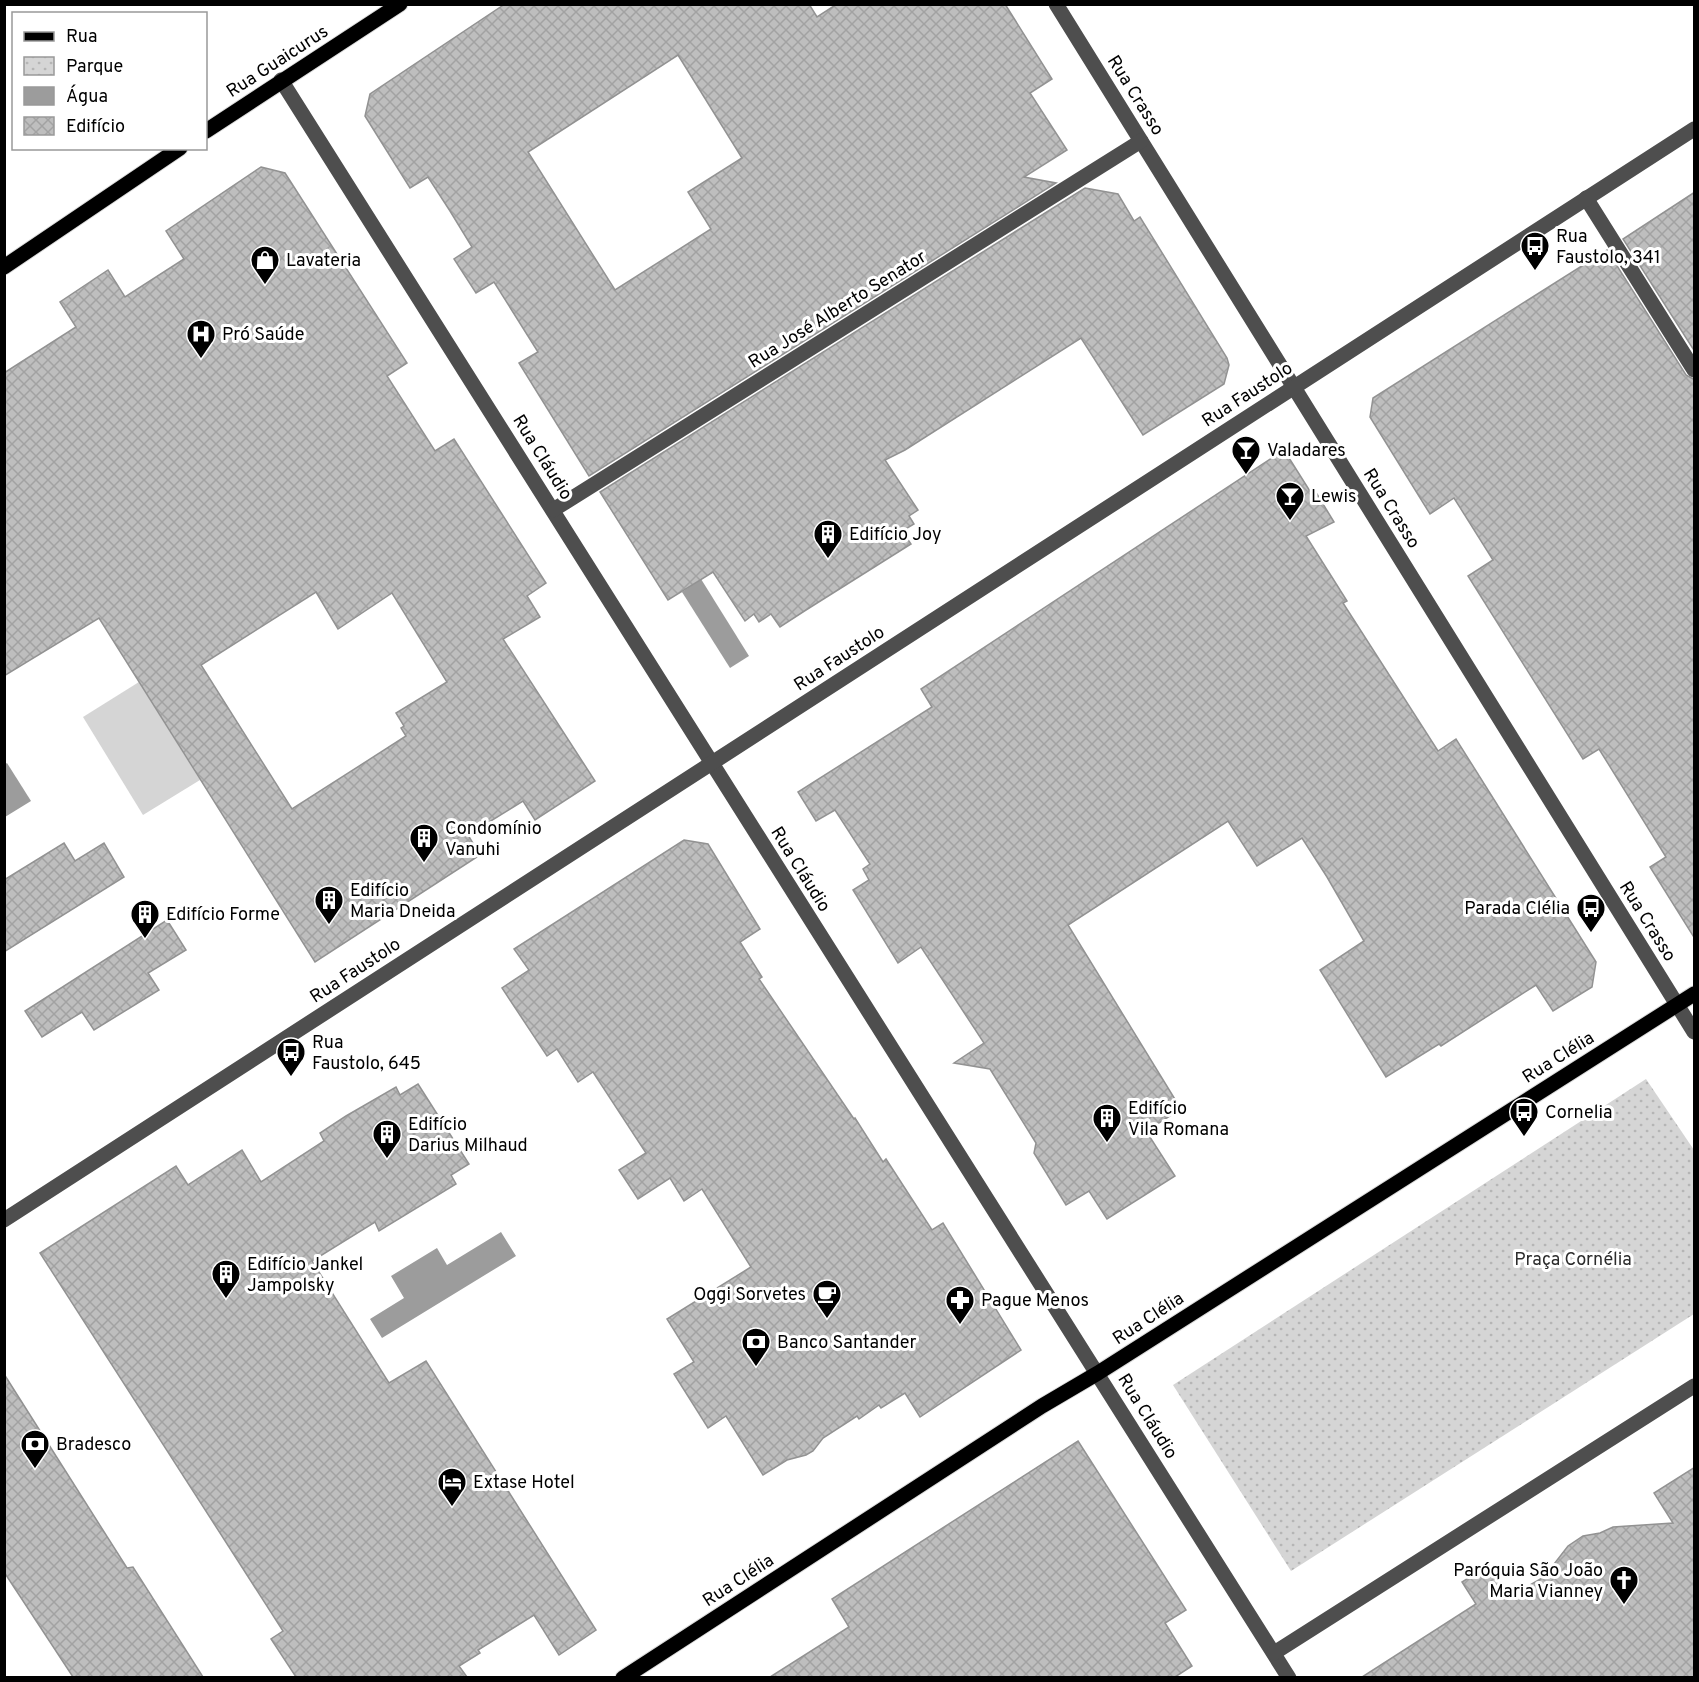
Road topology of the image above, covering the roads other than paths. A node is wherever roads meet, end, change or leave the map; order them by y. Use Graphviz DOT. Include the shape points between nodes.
graph roads {
  1 [pos="400,4"];
  2 [pos="1056,4"];
  3 [pos="281,80"];
  4 [pos="1695,129"];
  5 [pos="207,130"];
  6 [pos="1141,141"];
  7 [pos="177,150"];
  8 [pos="1586,198"];
  9 [pos="4,267"];
  10 [pos="1695,370"];
  11 [pos="1294,387"];
  12 [pos="554,510"];
  13 [pos="711,763"];
  14 [pos="1695,994"];
  15 [pos="1677,1005"];
  16 [pos="1695,1032"];
  17 [pos="4,1220"];
  18 [pos="1098,1373"];
  19 [pos="1695,1386"];
  20 [pos="1274,1653"];
  21 [pos="623,1677"];
  22 [pos="1289,1677"];
  1 -- 3 [label="main road, Rua Guaicurus"];
  2 -- 6 [label="street, Rua Crasso"];
  3 -- 5 [label="main road, Rua Guaicurus"];
  3 -- 12 [label="street, Rua Cláudio"];
  4 -- 8 [label="street, Rua Faustolo"];
  6 -- 11 [label="street, Rua Crasso"];
  6 -- 12 [label="street, Rua José Alberto Senator"];
  7 -- 9 [label="main road"];
  8 -- 10 [label="street"];
  8 -- 11 [label="street, Rua Faustolo"];
  11 -- 13 [label="street, Rua Faustolo"];
  11 -- 15 [label="street, Rua Crasso"];
  12 -- 13 [label="street, Rua Cláudio"];
  13 -- 17 [label="street, Rua Faustolo"];
  13 -- 18 [label="street, Rua Cláudio"];
  14 -- 15 [label="main road, Rua Clélia"];
  15 -- 16 [label="street, Rua Crasso"];
  15 -- 18 [label="main road, Rua Clélia"];
  18 -- 20 [label="street, Rua Cláudio"];
  18 -- 21 [label="main road, Rua Clélia"];
  19 -- 20 [label="street"];
  20 -- 22 [label="street, Rua Cláudio"];
}
